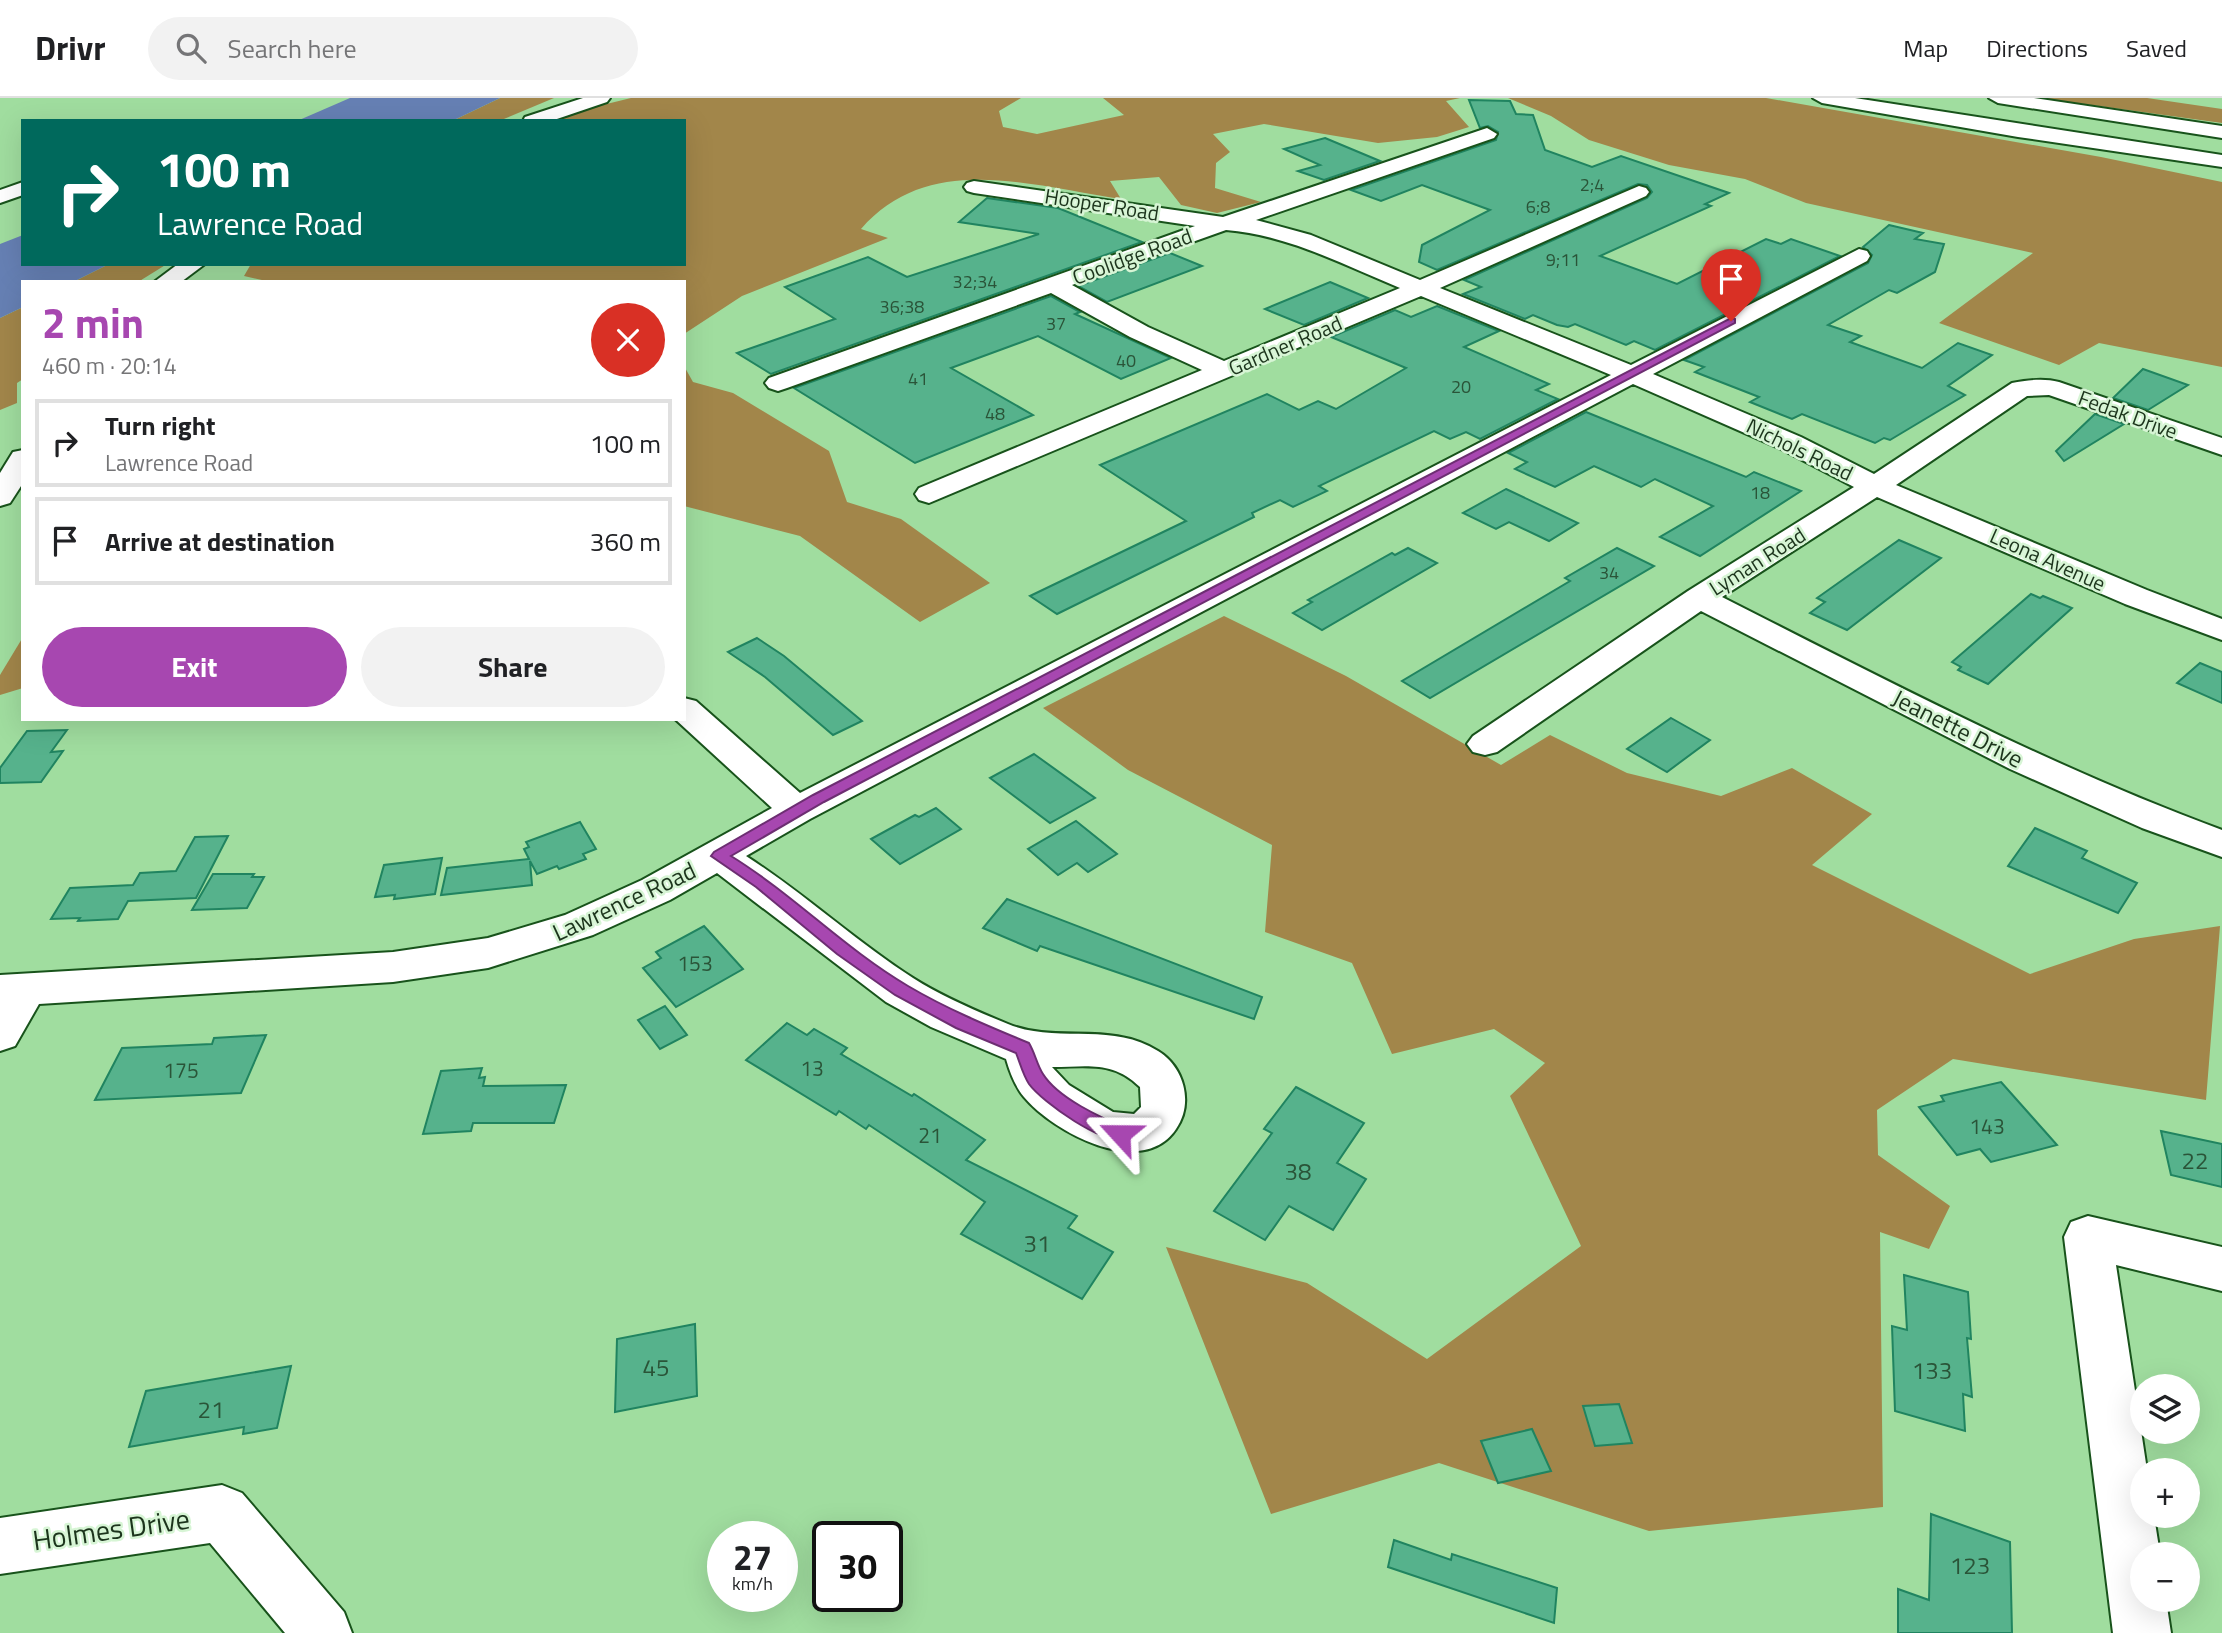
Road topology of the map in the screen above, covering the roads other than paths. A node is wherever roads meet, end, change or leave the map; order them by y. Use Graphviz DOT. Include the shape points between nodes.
graph roads {
  1 [pos="574,98"];
  2 [pos="601,98"];
  3 [pos="1822,98"];
  4 [pos="1888,98"];
  5 [pos="1989,99"];
  6 [pos="522,119"];
  7 [pos="539,119"];
  8 [pos="2222,132"];
  9 [pos="1487,134"];
  10 [pos="2222,142"];
  11 [pos="2222,159"];
  12 [pos="974,187"];
  13 [pos="21,189"];
  14 [pos="1639,192"];
  15 [pos="0,197"];
  16 [pos="1229,222"];
  17 [pos="1858,256"];
  18 [pos="191,266"];
  19 [pos="168,280"];
  20 [pos="1052,285"];
  21 [pos="1406,293"];
  22 [pos="1224,370"];
  23 [pos="1619,381"];
  24 [pos="778,383"];
  25 [pos="2033,386"];
  26 [pos="2222,447"];
  27 [pos="21,461"];
  28 [pos="1875,486"];
  29 [pos="929,494"];
  30 [pos="0,497"];
  31 [pos="1699,598"];
  32 [pos="2222,629"];
  33 [pos="686,711"];
  34 [pos="1485,744"];
  35 [pos="797,810"];
  36 [pos="2222,844"];
  37 [pos="719,856"];
  38 [pos="13,990"];
  39 [pos="0,1034"];
  40 [pos="1023,1048"];
  41 [pos="2222,1269"];
  42 [pos="0,1545"];
  43 [pos="323,1633"];
  44 [pos="2141,1633"];
  1 -- 6 [label="main road"];
  2 -- 7 [label="main road"];
  3 -- 11 [label="main road"];
  4 -- 11 [label="main road"];
  5 -- 8 [label="main road"];
  5 -- 10 [label="main road"];
  9 -- 16 [label="main road, Coolidge Road"];
  12 -- 16 [label="main road, Hooper Road"];
  13 -- 15 [label="main road"];
  14 -- 21 [label="main road, Gardner Road"];
  16 -- 20 [label="main road, Coolidge Road"];
  16 -- 21 [label="main road, Nichols Road" via="1273,249"];
  17 -- 23 [label="main road, Lawrence Road"];
  18 -- 19 [label="main road"];
  20 -- 22 [label="main road" via="1139,332"];
  20 -- 24 [label="main road, Coolidge Road"];
  21 -- 22 [label="main road, Gardner Road"];
  21 -- 23 [label="main road, Nichols Road"];
  22 -- 29 [label="main road, Gardner Road"];
  23 -- 28 [label="main road, Nichols Road" via="1812,473"];
  23 -- 35 [label="main road, Lawrence Road"];
  25 -- 26 [label="main road, Fedak Drive" via="2073,394"];
  25 -- 28 [label="main road, Lyman Road" via="2021,389"];
  27 -- 30 [label="main road"];
  28 -- 31 [label="main road, Lyman Road"];
  28 -- 32 [label="main road, Leona Avenue"];
  31 -- 34 [label="main road, Lyman Road"];
  31 -- 36 [label="main road, Jeanette Drive" via="2026,762 2151,820"];
  33 -- 35 [label="main road"];
  35 -- 37 [label="main road, Lawrence Road"];
  37 -- 38 [label="main road, Lawrence Road" via="579,925 464,957 393,967"];
  37 -- 40 [label="main road" via="762,883 901,990 962,1023"];
  38 -- 39 [label="main road"];
  41 -- 44 [label="main road" via="2088,1237"];
  42 -- 43 [label="main road, Holmes Drive" via="222,1513"];
}
